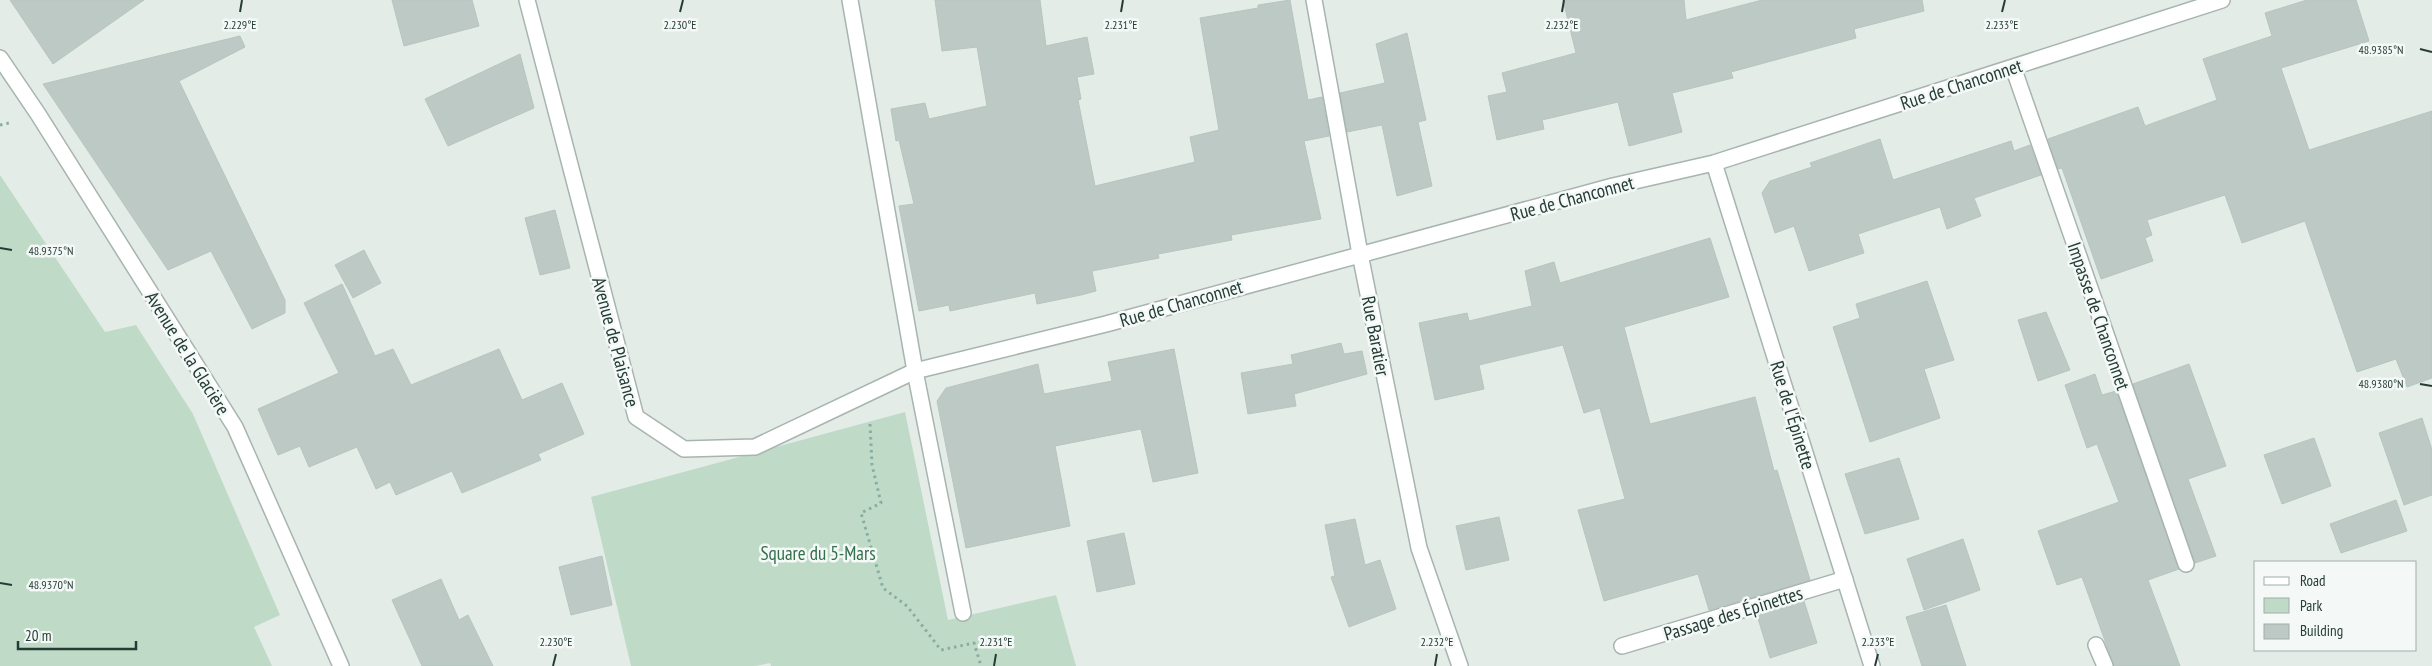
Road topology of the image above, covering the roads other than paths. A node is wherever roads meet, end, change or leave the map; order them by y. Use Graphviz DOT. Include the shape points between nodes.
graph roads {
  1 [pos="527,0"];
  2 [pos="850,0"];
  3 [pos="1314,0"];
  4 [pos="2222,0"];
  5 [pos="3,67"];
  6 [pos="2012,67"];
  7 [pos="1714,163"];
  8 [pos="1360,254"];
  9 [pos="915,371"];
  10 [pos="2186,564"];
  11 [pos="1845,579"];
  12 [pos="963,613"];
  13 [pos="2096,645"];
  14 [pos="1622,646"];
  15 [pos="342,666"];
  16 [pos="1460,666"];
  17 [pos="1872,666"];
  18 [pos="2105,666"];
  1 -- 9 [label="street, Avenue de Plaisance" via="636,417 684,449 755,447"];
  2 -- 9 [label="street"];
  3 -- 8 [label="street, Rue Baratier"];
  4 -- 6 [label="street, Rue de Chanconnet"];
  5 -- 15 [label="street, Avenue de la Glacière" via="235,427"];
  6 -- 7 [label="street, Rue de Chanconnet"];
  6 -- 10 [label="street, Impasse de Chanconnet"];
  7 -- 8 [label="street, Rue de Chanconnet" via="1613,186"];
  7 -- 11 [label="street, Rue de l'Épinette"];
  8 -- 9 [label="street, Rue de Chanconnet" via="1106,324"];
  8 -- 16 [label="street, Rue Baratier" via="1419,548"];
  9 -- 12 [label="street"];
  11 -- 14 [label="street, Passage des Épinettes"];
  11 -- 17 [label="street, Rue de l'Épinette"];
  13 -- 18 [label="street"];
}
